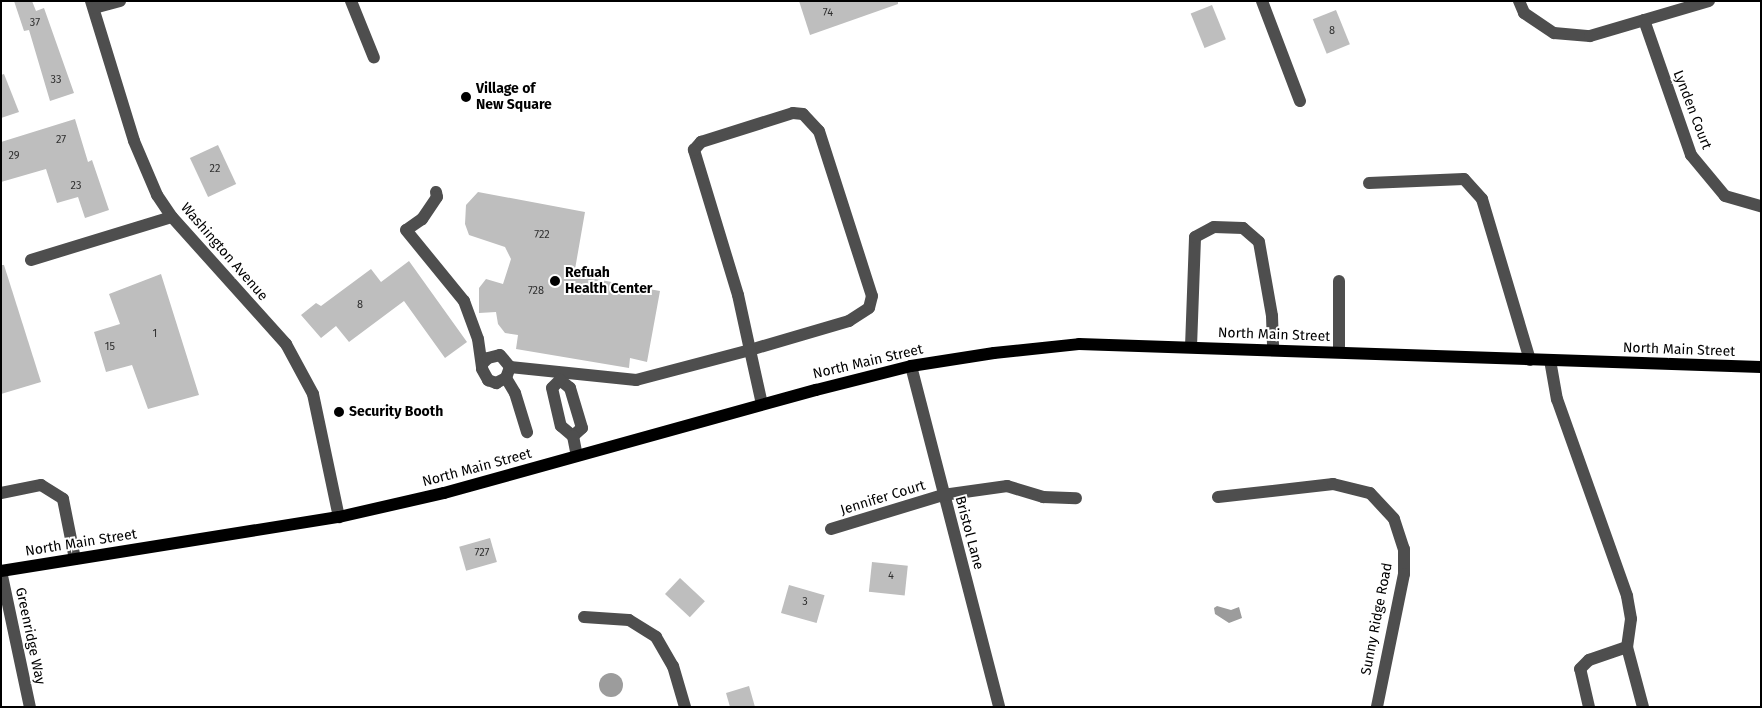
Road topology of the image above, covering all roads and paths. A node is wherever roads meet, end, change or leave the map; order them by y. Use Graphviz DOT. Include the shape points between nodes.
graph roads {
  1 [pos="120,1"];
  2 [pos="351,1"];
  3 [pos="1262,1"];
  4 [pos="1519,1"];
  5 [pos="1709,1"];
  6 [pos="92,5"];
  7 [pos="1644,20"];
  8 [pos="374,58"];
  9 [pos="1300,101"];
  10 [pos="1369,183"];
  11 [pos="436,192"];
  12 [pos="1761,206"];
  13 [pos="172,217"];
  14 [pos="31,260"];
  15 [pos="1339,282"];
  16 [pos="1191,347"];
  17 [pos="750,350"];
  18 [pos="1273,350"];
  19 [pos="1339,352"];
  20 [pos="1530,360"];
  21 [pos="1550,360"];
  22 [pos="482,364"];
  23 [pos="911,366"];
  24 [pos="1761,367"];
  25 [pos="508,373"];
  26 [pos="559,376"];
  27 [pos="762,404"];
  28 [pos="527,432"];
  29 [pos="573,436"];
  30 [pos="577,456"];
  31 [pos="1,493"];
  32 [pos="943,495"];
  33 [pos="1218,497"];
  34 [pos="1076,498"];
  35 [pos="339,517"];
  36 [pos="831,529"];
  37 [pos="75,559"];
  38 [pos="1,571"];
  39 [pos="584,617"];
  40 [pos="1627,647"];
  41 [pos="30,707"];
  42 [pos="685,707"];
  43 [pos="999,707"];
  44 [pos="1377,707"];
  45 [pos="1589,707"];
  46 [pos="1643,707"];
  1 -- 6 [label="street"];
  2 -- 8 [label="street"];
  3 -- 9 [label="street"];
  4 -- 7 [label="street" via="1524,13 1554,33 1590,36"];
  5 -- 7 [label="street"];
  6 -- 13 [label="street, Washington Avenue" via="134,141 157,195"];
  7 -- 12 [label="street, Lynden Court" via="1691,155 1725,196"];
  10 -- 20 [label="street" via="1464,179 1482,199"];
  11 -- 22 [label="street" via="437,196 422,219 406,230 464,301 478,338"];
  13 -- 14 [label="street"];
  13 -- 35 [label="street, Washington Avenue" via="286,344 309,385"];
  15 -- 19 [label="street"];
  16 -- 18 [label="main road, North Main Street"];
  16 -- 18 [label="street" via="1195,237 1214,227 1243,228 1259,242 1272,316"];
  16 -- 23 [label="main road, North Main Street" via="1079,344"];
  17 -- 17 [label="street" via="738,295 695,163 694,150 701,142 793,113 804,114 819,131 872,296 869,308 849,320"];
  17 -- 26 [label="street" via="636,380"];
  17 -- 27 [label="street"];
  18 -- 19 [label="main road, North Main Street"];
  19 -- 20 [label="main road, North Main Street"];
  20 -- 21 [label="main road, North Main Street"];
  21 -- 24 [label="main road, North Main Street"];
  21 -- 40 [label="street" via="1557,399 1627,596 1631,619"];
  22 -- 25 [label="street" via="488,358 500,355"];
  22 -- 25 [label="street" via="488,380 496,383"];
  23 -- 27 [label="main road, North Main Street"];
  23 -- 32 [label="street, Bristol Lane"];
  25 -- 26 [label="street"];
  25 -- 28 [label="street"];
  26 -- 29 [label="street" via="552,388 561,426"];
  26 -- 29 [label="street" via="570,388 582,428"];
  27 -- 30 [label="main road, North Main Street"];
  29 -- 30 [label="street"];
  30 -- 35 [label="main road, North Main Street" via="444,493"];
  31 -- 37 [label="street" via="41,485 63,499"];
  32 -- 34 [label="street, Jennifer Court" via="1007,486 1043,497"];
  32 -- 36 [label="street, Jennifer Court"];
  32 -- 43 [label="street, Bristol Lane"];
  33 -- 44 [label="street, Sunny Ridge Road" via="1333,484 1370,493 1394,519 1404,549 1404,574"];
  35 -- 37 [label="main road, North Main Street"];
  37 -- 38 [label="main road, North Main Street"];
  38 -- 41 [label="street, Greenridge Way"];
  39 -- 42 [label="street" via="629,620 656,637 673,666"];
  40 -- 45 [label="street" via="1603,653 1580,668"];
  40 -- 46 [label="street"];
}
